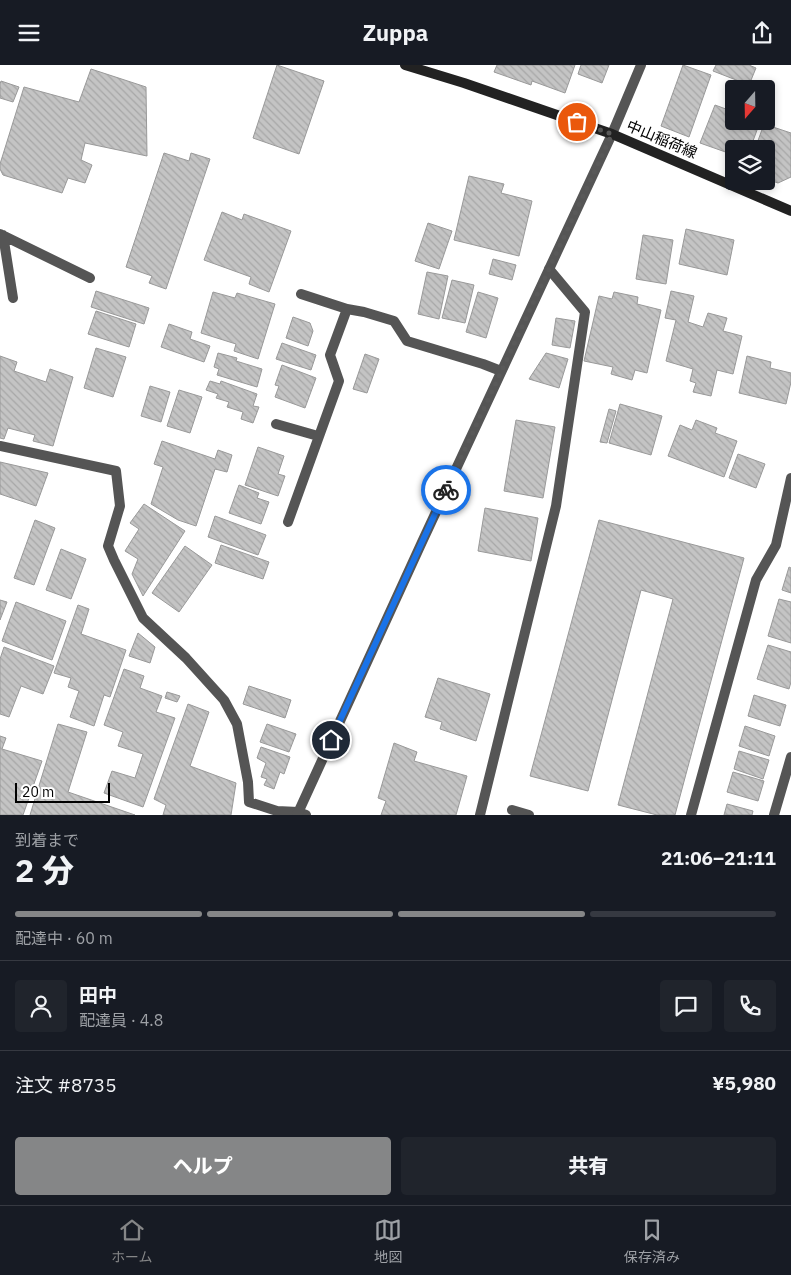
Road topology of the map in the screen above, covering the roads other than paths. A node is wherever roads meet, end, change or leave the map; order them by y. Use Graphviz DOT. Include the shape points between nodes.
graph roads {
  1 [pos="405,65"];
  2 [pos="641,65"];
  3 [pos="612,134"];
  4 [pos="791,211"];
  5 [pos="1,235"];
  6 [pos="549,269"];
  7 [pos="90,278"];
  8 [pos="301,294"];
  9 [pos="12,298"];
  10 [pos="347,309"];
  11 [pos="501,371"];
  12 [pos="276,424"];
  13 [pos="318,436"];
  14 [pos="0,446"];
  15 [pos="791,478"];
  16 [pos="288,522"];
  17 [pos="791,757"];
  18 [pos="512,810"];
  19 [pos="300,814"];
  20 [pos="480,815"];
  21 [pos="529,815"];
  22 [pos="692,815"];
  23 [pos="774,815"];
  1 -- 3 [label="main road, 中山稲荷線"];
  2 -- 3 [label="street"];
  3 -- 4 [label="main road, 中山稲荷線"];
  3 -- 6 [label="street"];
  5 -- 7 [label="street"];
  5 -- 9 [label="street"];
  6 -- 11 [label="street"];
  6 -- 20 [label="street" via="585,312 556,506"];
  8 -- 10 [label="street"];
  10 -- 11 [label="street" via="394,321 407,341"];
  10 -- 13 [label="street" via="330,355 338,381"];
  11 -- 19 [label="street"];
  12 -- 13 [label="street"];
  13 -- 16 [label="street"];
  14 -- 19 [label="street" via="116,471 120,506 108,546 143,619 186,658 224,700 237,723 249,802 276,811"];
  15 -- 22 [label="street" via="776,545 756,579"];
  17 -- 23 [label="street"];
  18 -- 21 [label="street"];
}
